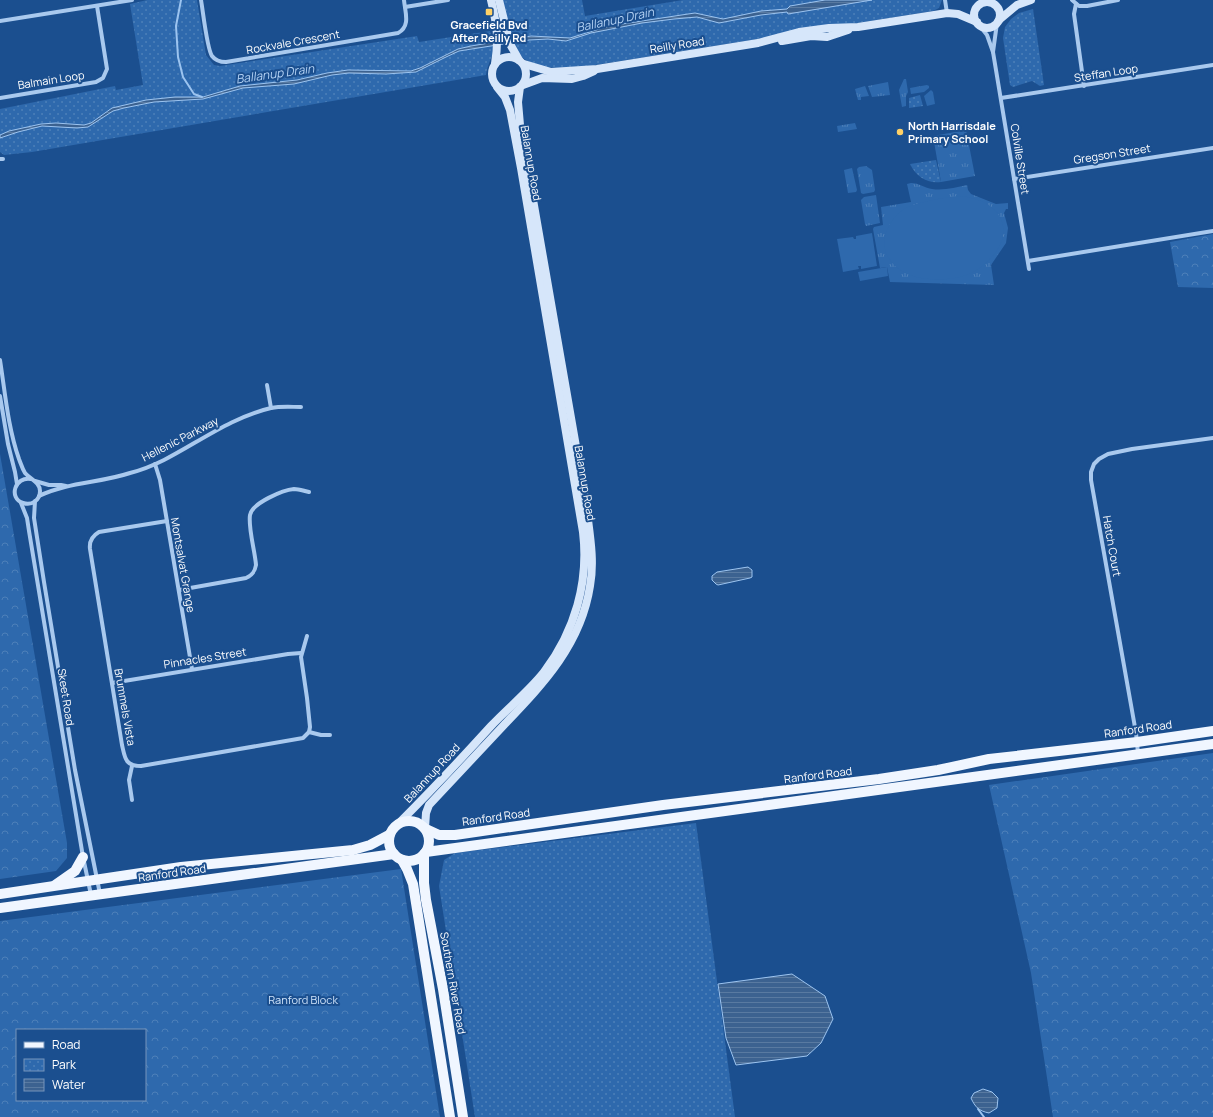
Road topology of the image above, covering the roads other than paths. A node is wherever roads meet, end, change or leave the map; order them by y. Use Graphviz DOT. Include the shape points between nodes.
graph roads {
  1 [pos="132,0"];
  2 [pos="201,0"];
  3 [pos="404,0"];
  4 [pos="448,0"];
  5 [pos="490,0"];
  6 [pos="499,0"];
  7 [pos="945,0"];
  8 [pos="1028,0"];
  9 [pos="1072,0"];
  10 [pos="1118,0"];
  11 [pos="993,3"];
  12 [pos="1017,4"];
  13 [pos="1076,4"];
  14 [pos="97,6"];
  15 [pos="978,6"];
  16 [pos="405,7"];
  17 [pos="947,13"];
  18 [pos="958,14"];
  19 [pos="0,21"];
  20 [pos="998,22"];
  21 [pos="978,23"];
  22 [pos="993,52"];
  23 [pos="521,62"];
  24 [pos="495,64"];
  25 [pos="1213,65"];
  26 [pos="597,69"];
  27 [pos="497,86"];
  28 [pos="522,86"];
  29 [pos="1084,86"];
  30 [pos="0,98"];
  31 [pos="1001,98"];
  32 [pos="1213,148"];
  33 [pos="1014,179"];
  34 [pos="1213,231"];
  35 [pos="1028,261"];
  36 [pos="1029,269"];
  37 [pos="0,360"];
  38 [pos="267,385"];
  39 [pos="0,396"];
  40 [pos="271,408"];
  41 [pos="301,408"];
  42 [pos="1213,438"];
  43 [pos="155,464"];
  44 [pos="33,480"];
  45 [pos="17,484"];
  46 [pos="66,486"];
  47 [pos="580,489"];
  48 [pos="309,492"];
  49 [pos="39,496"];
  50 [pos="35,501"];
  51 [pos="21,503"];
  52 [pos="167,521"];
  53 [pos="179,590"];
  54 [pos="307,636"];
  55 [pos="301,653"];
  56 [pos="192,669"];
  57 [pos="112,683"];
  58 [pos="1213,730"];
  59 [pos="309,732"];
  60 [pos="330,735"];
  61 [pos="1137,742"];
  62 [pos="1213,744"];
  63 [pos="1138,754"];
  64 [pos="132,766"];
  65 [pos="132,800"];
  66 [pos="399,823"];
  67 [pos="425,829"];
  68 [pos="389,835"];
  69 [pos="425,853"];
  70 [pos="394,854"];
  71 [pos="83,857"];
  72 [pos="402,860"];
  73 [pos="93,880"];
  74 [pos="53,886"];
  75 [pos="0,894"];
  76 [pos="96,895"];
  77 [pos="0,908"];
  78 [pos="450,1117"];
  79 [pos="463,1117"];
  1 -- 14 [label="street"];
  2 -- 16 [label="street, Rockvale Crescent" via="210,51 220,62 396,34 402,31 406,24"];
  3 -- 16 [label="street, Rockvale Crescent"];
  4 -- 16 [label="street"];
  5 -- 24 [label="street" via="498,37"];
  6 -- 23 [label="street" via="510,44"];
  7 -- 17 [label="street"];
  8 -- 12 [label="street"];
  9 -- 13 [label="street"];
  10 -- 13 [label="street" via="1087,6"];
  11 -- 12 [label="street"];
  11 -- 15 [label="street" via="986,2"];
  11 -- 20 [label="street" via="999,10"];
  12 -- 20 [label="street"];
  13 -- 29 [label="street" via="1074,14"];
  14 -- 19 [label="street"];
  14 -- 30 [label="street, Balmain Loop" via="107,69 103,78 96,82"];
  15 -- 18 [label="street, Reilly Road"];
  15 -- 21 [label="street" via="975,13"];
  17 -- 18 [label="street, Reilly Road"];
  17 -- 26 [label="street, Reilly Road" via="858,27 827,37 811,36 761,42"];
  18 -- 21 [label="street, Reilly Road"];
  20 -- 21 [label="street" via="987,28"];
  20 -- 22 [label="street, Colville Street"];
  21 -- 22 [label="street, Colville Street" via="987,35"];
  22 -- 31 [label="street, Colville Street"];
  23 -- 24 [label="street" via="506,57"];
  23 -- 26 [label="street, Reilly Road" via="551,72"];
  23 -- 28 [label="street" via="526,74"];
  24 -- 27 [label="street" via="492,76"];
  25 -- 29 [label="street, Steffan Loop"];
  26 -- 28 [label="street, Reilly Road" via="572,79 542,78"];
  27 -- 28 [label="street" via="511,92"];
  27 -- 47 [label="street, Balannup Road" via="510,110"];
  28 -- 47 [label="street, Balannup Road" via="518,102 520,125"];
  29 -- 31 [label="street, Steffan Loop"];
  31 -- 33 [label="street, Colville Street"];
  32 -- 33 [label="street, Gregson Street"];
  33 -- 35 [label="street, Colville Street"];
  34 -- 35 [label="street"];
  35 -- 36 [label="street, Colville Street"];
  37 -- 44 [label="street" via="15,450 22,467"];
  38 -- 40 [label="street"];
  39 -- 45 [label="street"];
  40 -- 41 [label="street, Hellenic Parkway"];
  40 -- 43 [label="street, Hellenic Parkway" via="230,423"];
  42 -- 61 [label="street, Hatch Court" via="1118,451 1099,459 1091,472"];
  43 -- 46 [label="street, Hellenic Parkway" via="117,477"];
  43 -- 52 [label="street, Montsalvat Grange"];
  44 -- 45 [label="street" via="23,480"];
  44 -- 46 [label="street, Hellenic Parkway" via="49,485"];
  44 -- 49 [label="street" via="40,488"];
  45 -- 51 [label="street" via="15,492"];
  46 -- 49 [label="street, Hellenic Parkway"];
  47 -- 66 [label="street, Balannup Road" via="584,539 582,588 575,614 562,645 538,678"];
  47 -- 67 [label="street, Balannup Road" via="592,549 587,602 572,642 544,682 429,805"];
  48 -- 53 [label="street" via="293,489 276,494 251,511 256,569 250,576"];
  49 -- 50 [label="street"];
  50 -- 51 [label="street" via="29,504"];
  50 -- 73 [label="street, Skeet Road" via="34,518"];
  51 -- 71 [label="street, Skeet Road" via="27,518"];
  52 -- 53 [label="street, Montsalvat Grange"];
  52 -- 57 [label="street, Brummels Vista" via="99,532 90,541"];
  53 -- 56 [label="street, Montsalvat Grange"];
  54 -- 55 [label="street"];
  55 -- 56 [label="street, Pinnacles Street"];
  55 -- 59 [label="street"];
  56 -- 57 [label="street, Pinnacles Street"];
  57 -- 64 [label="street, Brummels Vista" via="125,757"];
  58 -- 61 [label="main road, Ranford Road"];
  59 -- 60 [label="street" via="321,736"];
  59 -- 64 [label="street" via="298,740"];
  61 -- 63 [label="street, Hatch Court"];
  61 -- 67 [label="main road, Ranford Road" via="989,759 879,780 663,805 454,835 439,835"];
  62 -- 63 [label="main road, Ranford Road"];
  63 -- 69 [label="main road, Ranford Road"];
  64 -- 65 [label="street" via="129,780"];
  66 -- 67 [label="main road" via="412,821"];
  66 -- 68 [label="main road"];
  67 -- 69 [label="main road" via="429,840"];
  68 -- 70 [label="main road" via="389,845"];
  68 -- 73 [label="main road, Ranford Road" via="353,850"];
  69 -- 72 [label="main road" via="413,861"];
  69 -- 79 [label="main road, Southern River Road" via="426,900"];
  70 -- 72 [label="main road"];
  70 -- 76 [label="main road, Ranford Road"];
  71 -- 73 [label="street, Skeet Road"];
  71 -- 74 [label="main road" via="75,871"];
  72 -- 78 [label="main road" via="413,884"];
  73 -- 74 [label="main road, Ranford Road"];
  73 -- 76 [label="street, Skeet Road"];
  73 -- 76 [label="street, Skeet Road"];
  74 -- 75 [label="main road, Ranford Road"];
  76 -- 77 [label="main road, Ranford Road"];
}
